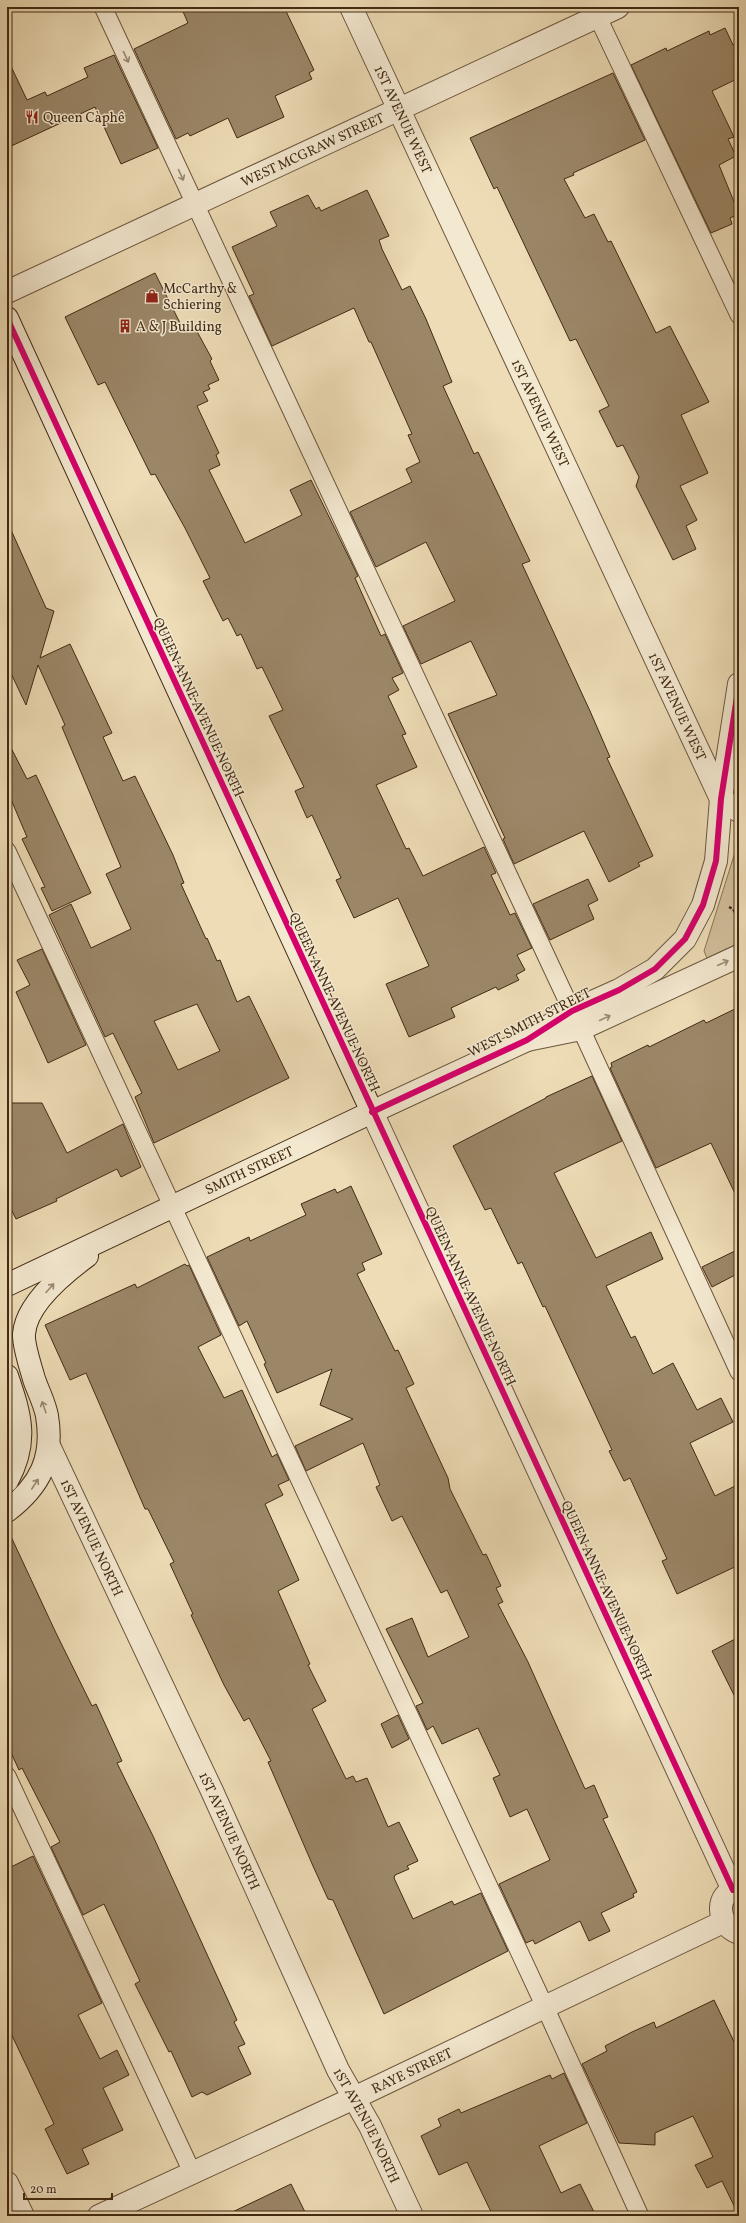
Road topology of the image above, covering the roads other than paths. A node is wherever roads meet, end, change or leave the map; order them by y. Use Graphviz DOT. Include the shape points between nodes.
graph roads {
  1 [pos="351,7"];
  2 [pos="618,7"];
  3 [pos="595,12"];
  4 [pos="107,14"];
  5 [pos="399,110"];
  6 [pos="195,205"];
  7 [pos="7,292"];
  8 [pos="739,315"];
  9 [pos="7,318"];
  10 [pos="739,684"];
  11 [pos="730,805"];
  12 [pos="7,851"];
  13 [pos="739,956"];
  14 [pos="577,1020"];
  15 [pos="372,1112"];
  16 [pos="172,1206"];
  17 [pos="125,1228"];
  18 [pos="7,1285"];
  19 [pos="739,1372"];
  20 [pos="7,1376"];
  21 [pos="48,1446"];
  22 [pos="7,1481"];
  23 [pos="7,1511"];
  24 [pos="7,1776"];
  25 [pos="736,1889"];
  26 [pos="731,1927"];
  27 [pos="545,2007"];
  28 [pos="354,2098"];
  29 [pos="192,2172"];
  30 [pos="7,2183"];
  31 [pos="23,2216"];
  32 [pos="99,2216"];
  33 [pos="412,2216"];
  34 [pos="640,2216"];
  1 -- 5 [label="street, 1ST AVENUE WEST"];
  2 -- 3 [label="street, WEST MCGRAW STREET"];
  3 -- 5 [label="street, WEST MCGRAW STREET"];
  3 -- 8 [label="lane"];
  4 -- 6 [label="lane, one-way"];
  5 -- 6 [label="street, WEST MCGRAW STREET"];
  5 -- 11 [label="street, 1ST AVENUE WEST"];
  6 -- 7 [label="street, WEST MCGRAW STREET"];
  6 -- 14 [label="lane"];
  9 -- 15 [label="street, QUEEN ANNE AVENUE NORTH"];
  10 -- 11 [label="street, WEST SMITH STREET"];
  11 -- 14 [label="street, WEST SMITH STREET" via="703,905 685,939 655,969 619,990"];
  12 -- 16 [label="lane"];
  14 -- 13 [label="street, WEST SMITH STREET, one-way"];
  14 -- 15 [label="street, WEST SMITH STREET" via="527,1040"];
  14 -- 19 [label="lane"];
  15 -- 16 [label="street, SMITH STREET"];
  15 -- 25 [label="street, QUEEN ANNE AVENUE NORTH"];
  16 -- 17 [label="street, SMITH STREET"];
  16 -- 27 [label="lane"];
  17 -- 18 [label="street, SMITH STREET"];
  21 -- 17 [label="street, SMITH STREET, one-way" via="47,1415 31,1370 23,1335 30,1312 69,1270"];
  20 -- 22 [label="street" via="21,1422 19,1451"];
  23 -- 21 [label="street, one-way" via="33,1487 43,1471"];
  21 -- 28 [label="street, 1ST AVENUE NORTH" via="212,1791 338,2070"];
  24 -- 29 [label="lane"];
  25 -- 26 [label="street" via="721,1903 720,1911"];
  26 -- 27 [label="street, RAYE STREET"];
  27 -- 28 [label="street, RAYE STREET"];
  27 -- 34 [label="lane"];
  28 -- 29 [label="street, RAYE STREET"];
  28 -- 33 [label="street, 1ST AVENUE NORTH" via="370,2126"];
  29 -- 32 [label="street, RAYE STREET"];
  30 -- 31 [label="street"];
}
